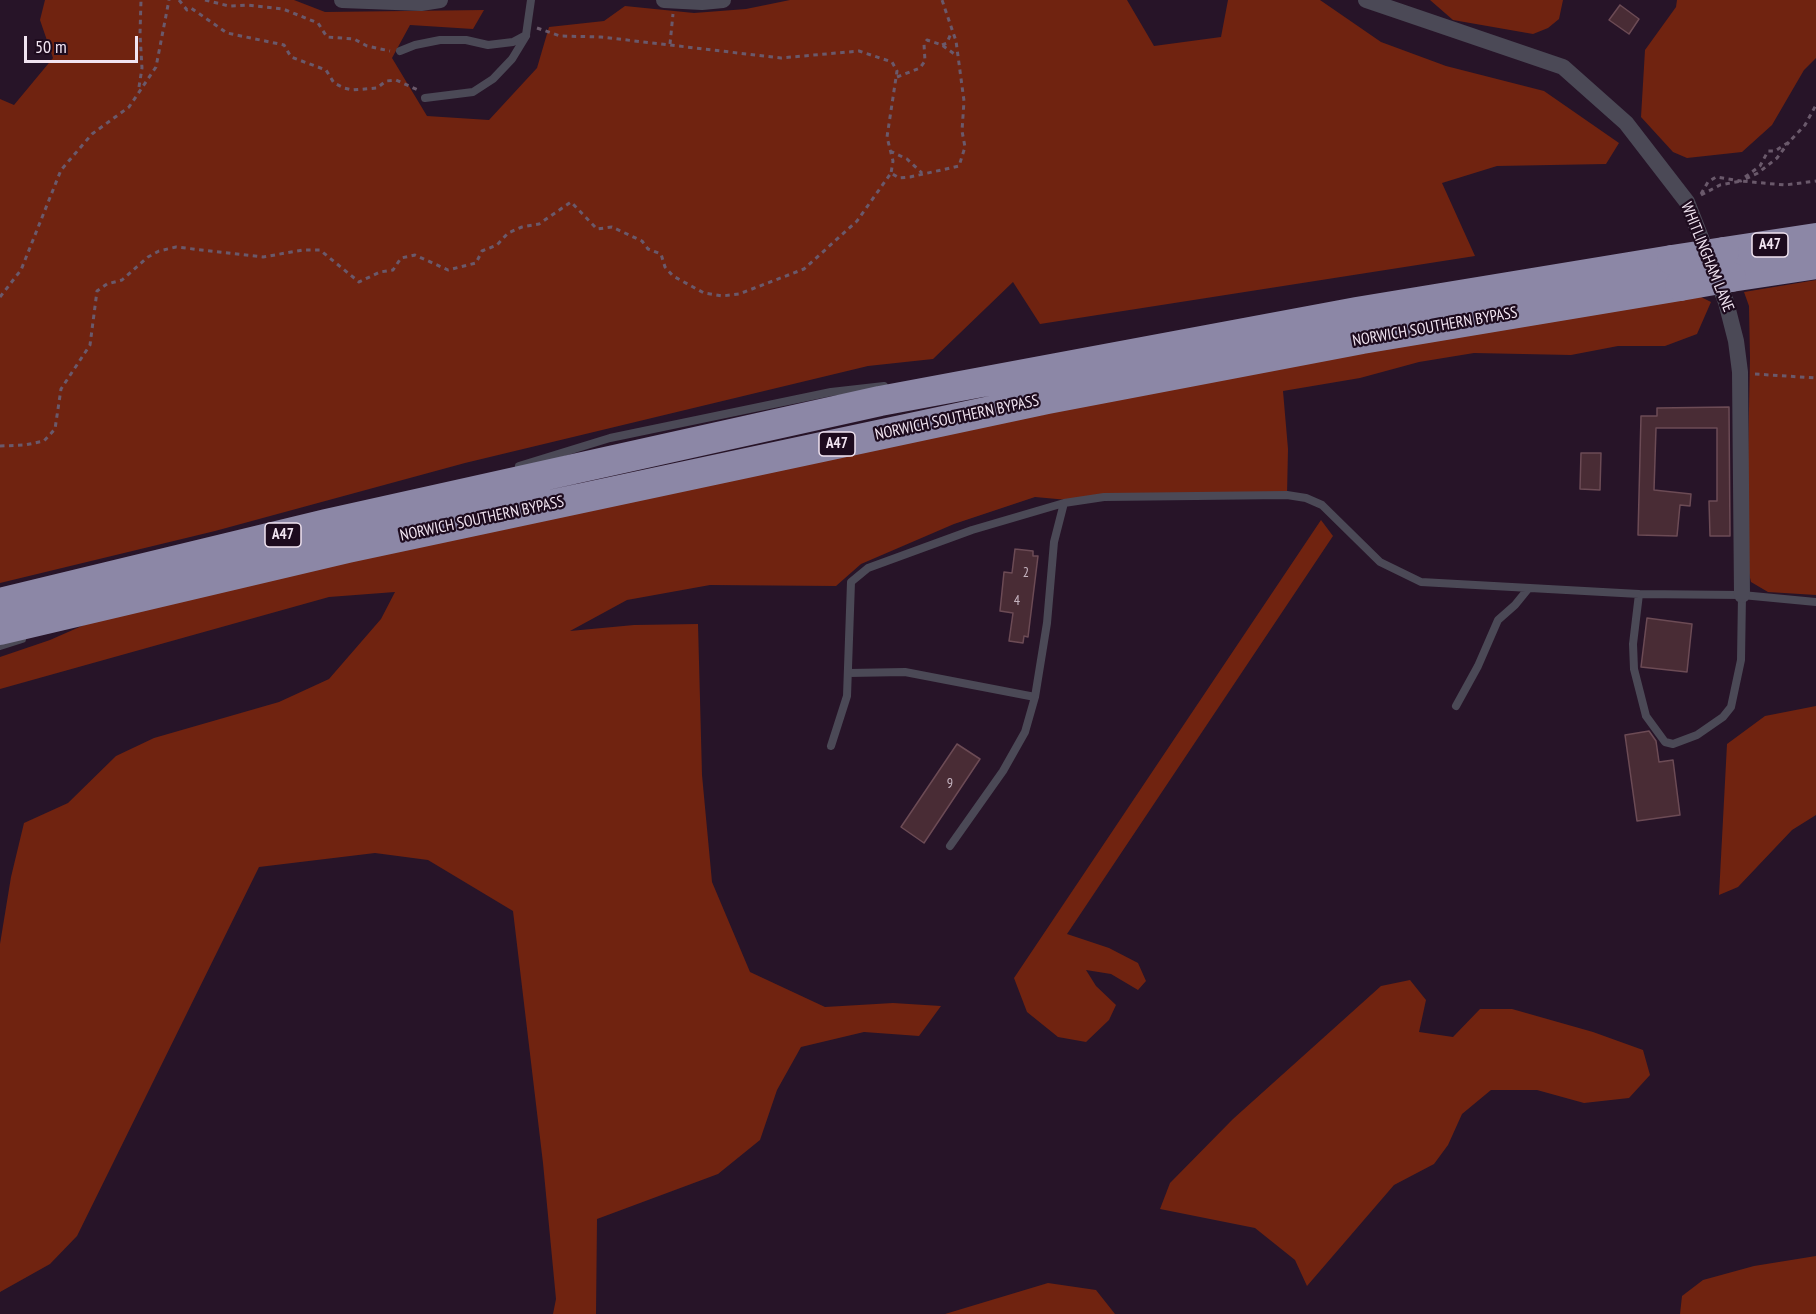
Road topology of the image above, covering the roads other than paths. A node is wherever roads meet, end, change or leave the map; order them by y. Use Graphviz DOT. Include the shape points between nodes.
graph roads {
  1 [pos="342,0"];
  2 [pos="440,0"];
  3 [pos="531,0"];
  4 [pos="664,0"];
  5 [pos="723,0"];
  6 [pos="1366,0"];
  7 [pos="672,1"];
  8 [pos="528,31"];
  9 [pos="400,51"];
  10 [pos="425,98"];
  11 [pos="1816,238"];
  12 [pos="1816,264"];
  13 [pos="1727,265"];
  14 [pos="1676,273"];
  15 [pos="988,380"];
  16 [pos="911,385"];
  17 [pos="889,386"];
  18 [pos="511,469"];
  19 [pos="458,485"];
  20 [pos="1064,503"];
  21 [pos="327,524"];
  22 [pos="1528,589"];
  23 [pos="1639,594"];
  24 [pos="1742,595"];
  25 [pos="1816,602"];
  26 [pos="0,603"];
  27 [pos="105,604"];
  28 [pos="56,626"];
  29 [pos="14,634"];
  30 [pos="0,646"];
  31 [pos="849,673"];
  32 [pos="1035,697"];
  33 [pos="1456,706"];
  34 [pos="831,746"];
  35 [pos="950,846"];
  1 -- 2 [label="street"];
  3 -- 8 [label="lane"];
  4 -- 7 [label="street"];
  5 -- 7 [label="street"];
  6 -- 24 [label="street, WHITLINGHAM LANE" via="1563,67 1626,123 1694,198 1732,319 1740,372"];
  8 -- 9 [label="lane" via="513,42 488,45 440,40"];
  8 -- 10 [label="lane" via="512,59 493,79 473,92"];
  11 -- 13 [label="highway, NORWICH SOUTHERN BYPASS / A47"];
  12 -- 13 [label="highway, NORWICH SOUTHERN BYPASS / A47"];
  13 -- 14 [label="highway, NORWICH SOUTHERN BYPASS / A47, bridge"];
  14 -- 15 [label="highway, NORWICH SOUTHERN BYPASS / A47" via="1357,312"];
  14 -- 27 [label="highway, NORWICH SOUTHERN BYPASS / A47" via="1362,339 1047,399 371,543"];
  15 -- 16 [label="lane"];
  15 -- 21 [label="highway, NORWICH SOUTHERN BYPASS / A47"];
  17 -- 18 [label="lane" via="831,392 610,438"];
  19 -- 21 [label="lane"];
  20 -- 22 [label="lane" via="1104,497 1205,494 1306,498 1337,518 1380,562 1398,573 1421,582"];
  20 -- 31 [label="lane" via="972,530 868,568 851,582"];
  20 -- 32 [label="lane" via="1054,542"];
  21 -- 26 [label="highway, NORWICH SOUTHERN BYPASS / A47"];
  22 -- 23 [label="lane"];
  22 -- 33 [label="lane" via="1498,620"];
  23 -- 24 [label="lane"];
  23 -- 24 [label="lane" via="1634,669 1646,716 1665,742 1673,744 1697,735 1731,707 1741,660"];
  24 -- 25 [label="lane"];
  27 -- 28 [label="lane"];
  27 -- 29 [label="highway, NORWICH SOUTHERN BYPASS / A47"];
  29 -- 30 [label="lane"];
  31 -- 32 [label="lane" via="905,672"];
  31 -- 34 [label="lane" via="848,696"];
  32 -- 35 [label="lane" via="1025,732 1003,771"];
}
